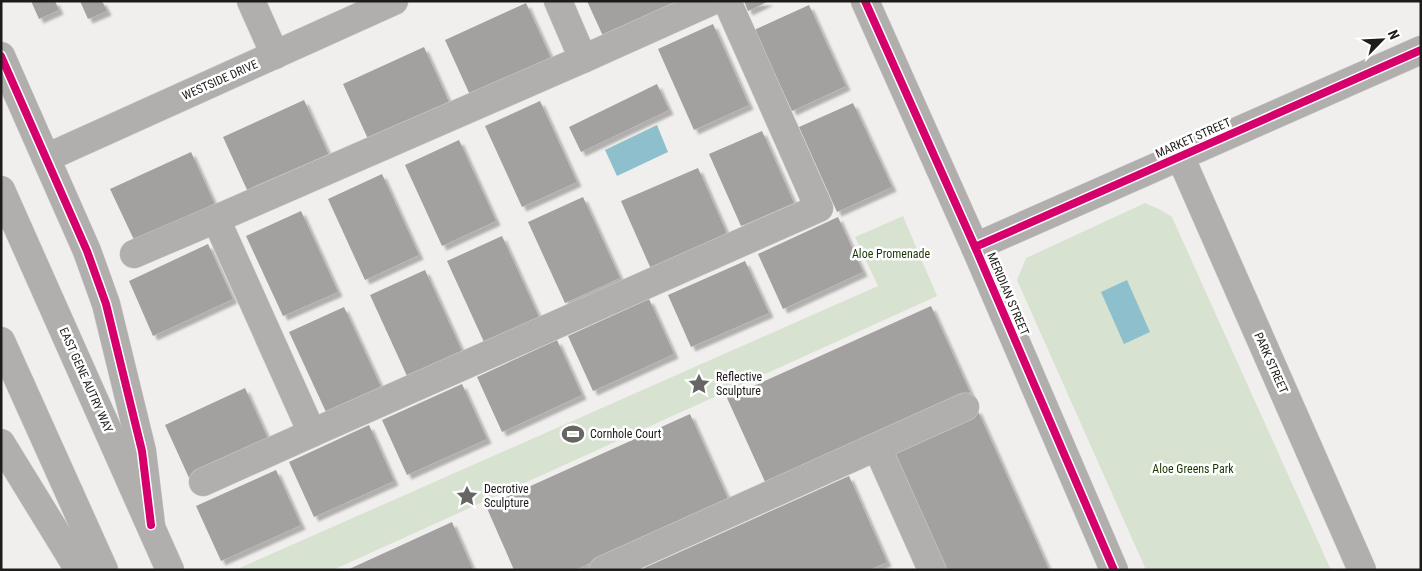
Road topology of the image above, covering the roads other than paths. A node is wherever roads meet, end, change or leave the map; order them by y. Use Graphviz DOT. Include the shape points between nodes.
graph roads {
  1 [pos="251,1"];
  2 [pos="394,1"];
  3 [pos="558,1"];
  4 [pos="712,1"];
  5 [pos="727,1"];
  6 [pos="865,1"];
  7 [pos="1421,50"];
  8 [pos="275,54"];
  9 [pos="1,56"];
  10 [pos="583,59"];
  11 [pos="1180,156"];
  12 [pos="46,158"];
  13 [pos="1,190"];
  14 [pos="216,219"];
  15 [pos="975,247"];
  16 [pos="134,254"];
  17 [pos="1,340"];
  18 [pos="965,407"];
  19 [pos="312,433"];
  20 [pos="1,443"];
  21 [pos="877,447"];
  22 [pos="203,482"];
  23 [pos="150,525"];
  24 [pos="79,570"];
  25 [pos="104,570"];
  26 [pos="170,570"];
  27 [pos="603,570"];
  28 [pos="932,570"];
  29 [pos="1114,570"];
  30 [pos="1362,570"];
  1 -- 8 [label="street"];
  2 -- 8 [label="street, WESTSIDE DRIVE"];
  3 -- 10 [label="street"];
  4 -- 10 [label="street"];
  5 -- 19 [label="street" via="819,208"];
  6 -- 15 [label="street, MERIDIAN STREET"];
  7 -- 11 [label="street, MARKET STREET"];
  8 -- 12 [label="street, WESTSIDE DRIVE"];
  9 -- 12 [label="street"];
  10 -- 14 [label="street"];
  11 -- 15 [label="street, MARKET STREET"];
  11 -- 30 [label="street, PARK STREET"];
  12 -- 23 [label="street" via="88,251 106,304 142,451"];
  13 -- 23 [label="street, EAST GENE AUTRY WAY"];
  14 -- 16 [label="street"];
  14 -- 19 [label="street"];
  15 -- 29 [label="street, MERIDIAN STREET"];
  17 -- 25 [label="street"];
  18 -- 21 [label="street"];
  19 -- 22 [label="street"];
  20 -- 24 [label="street"];
  21 -- 27 [label="street"];
  21 -- 28 [label="street"];
  23 -- 26 [label="street, EAST GENE AUTRY WAY"];
}
